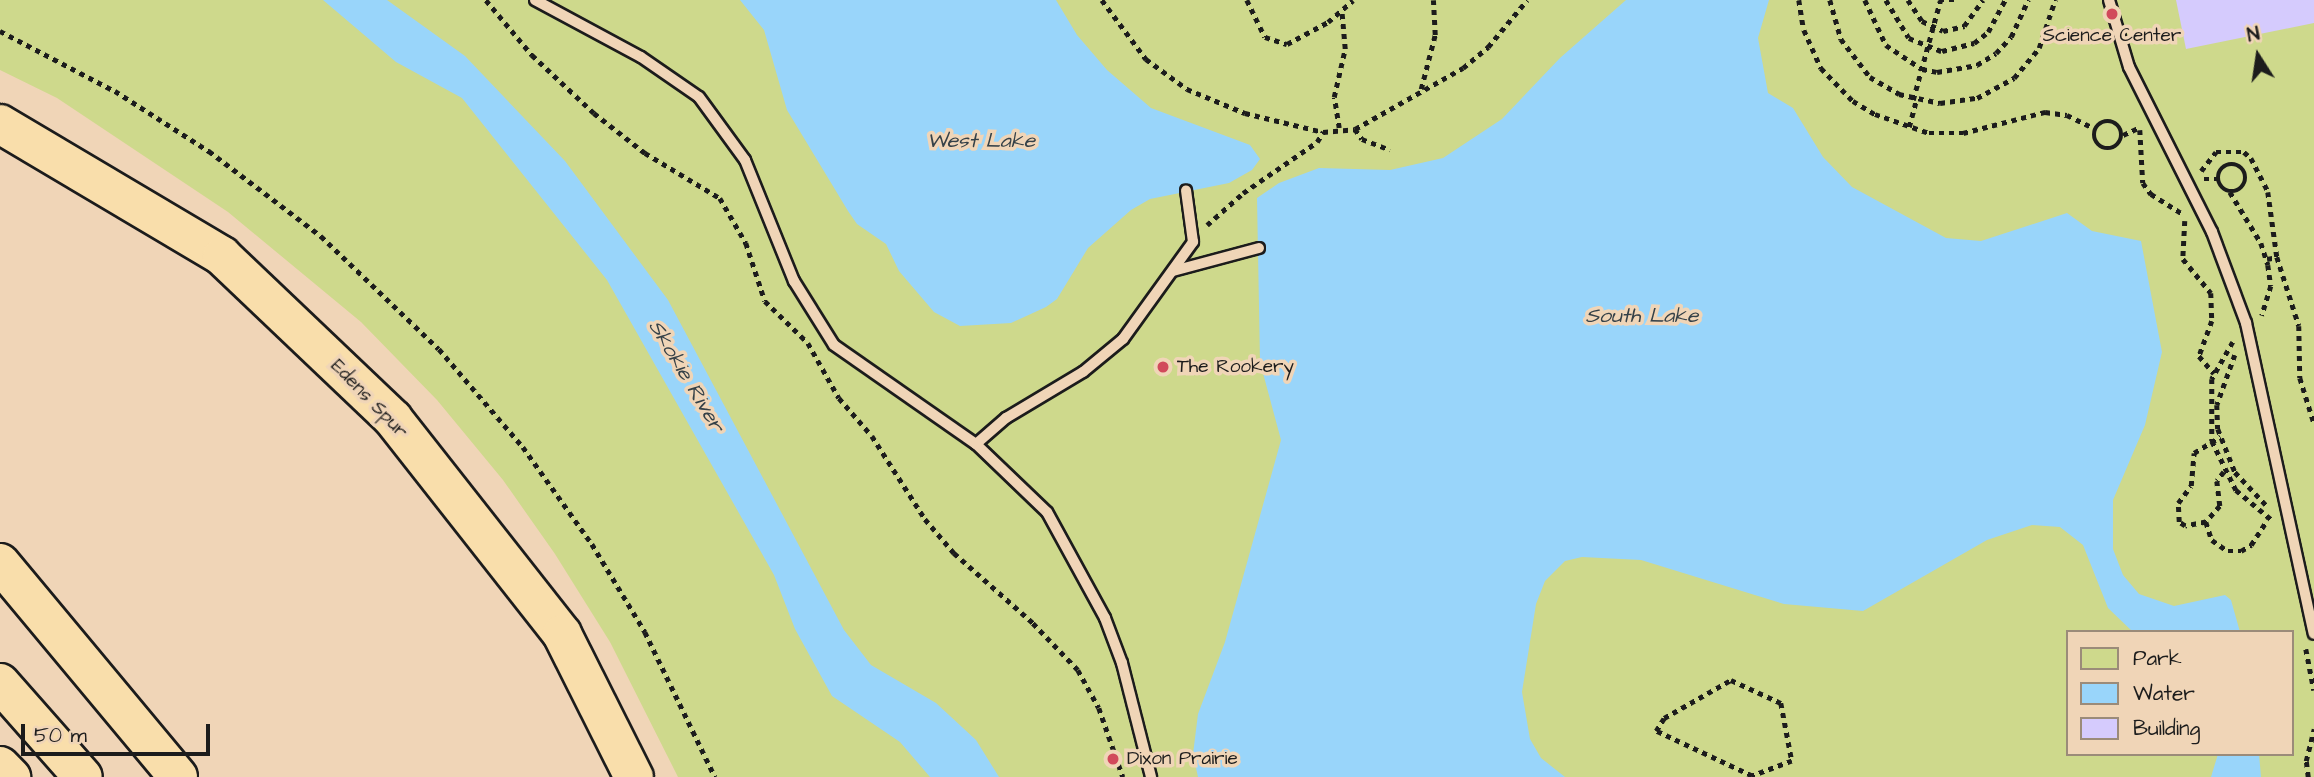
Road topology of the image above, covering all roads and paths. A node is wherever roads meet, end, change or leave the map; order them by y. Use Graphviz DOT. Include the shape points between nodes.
graph roads {
  1 [pos="486,0"];
  2 [pos="535,0"];
  3 [pos="1102,0"];
  4 [pos="1247,0"];
  5 [pos="1353,0"];
  6 [pos="1433,0"];
  7 [pos="1527,0"];
  8 [pos="1799,0"];
  9 [pos="1830,0"];
  10 [pos="1865,0"];
  11 [pos="1886,0"];
  12 [pos="1908,0"];
  13 [pos="1939,0"];
  14 [pos="1954,0"];
  15 [pos="1983,0"];
  16 [pos="2005,0"];
  17 [pos="2028,0"];
  18 [pos="2055,0"];
  19 [pos="2109,0"];
  20 [pos="1342,12"];
  21 [pos="1933,28"];
  22 [pos="0,31"];
  23 [pos="1927,49"];
  24 [pos="1922,69"];
  25 [pos="1421,90"];
  26 [pos="1915,100"];
  27 [pos="0,124"];
  28 [pos="1909,127"];
  29 [pos="2140,127"];
  30 [pos="1339,128"];
  31 [pos="1355,129"];
  32 [pos="2096,129"];
  33 [pos="1323,132"];
  34 [pos="2123,135"];
  35 [pos="2151,138"];
  36 [pos="1390,150"];
  37 [pos="2217,179"];
  38 [pos="1186,190"];
  39 [pos="1193,242"];
  40 [pos="1259,248"];
  41 [pos="2277,257"];
  42 [pos="2267,259"];
  43 [pos="1173,271"];
  44 [pos="2242,346"];
  45 [pos="2214,373"];
  46 [pos="2314,423"];
  47 [pos="2220,437"];
  48 [pos="2212,441"];
  49 [pos="976,444"];
  50 [pos="2224,472"];
  51 [pos="2267,520"];
  52 [pos="2280,520"];
  53 [pos="2206,522"];
  54 [pos="0,563"];
  55 [pos="2309,636"];
  56 [pos="0,683"];
  57 [pos="2314,690"];
  58 [pos="2314,729"];
  59 [pos="0,766"];
  60 [pos="1738,770"];
  61 [pos="11,777"];
  62 [pos="83,777"];
  63 [pos="178,777"];
  64 [pos="634,777"];
  65 [pos="715,777"];
  66 [pos="1123,777"];
  67 [pos="1151,777"];
  68 [pos="1735,777"];
  69 [pos="2308,777"];
  1 -- 66 [label="path" via="532,55 594,113 645,153 720,198 746,243 760,295 808,343 834,389 872,436 925,519 954,553 1078,670 1099,708"];
  2 -- 49 [label="lane" via="641,57 699,97 745,160 794,281 834,345"];
  3 -- 33 [label="path" via="1146,59 1187,89 1245,113"];
  4 -- 20 [label="path" via="1262,33 1275,43 1287,44"];
  5 -- 20 [label="path"];
  6 -- 25 [label="path" via="1435,35"];
  7 -- 25 [label="path" via="1488,47 1463,68"];
  8 -- 28 [label="path" via="1804,30 1821,68 1844,94 1875,114"];
  9 -- 26 [label="path" via="1837,31 1859,66 1882,86"];
  10 -- 24 [label="path" via="1886,45"];
  11 -- 23 [label="path" via="1895,22"];
  12 -- 21 [label="path" via="1913,12"];
  13 -- 14 [label="path"];
  13 -- 21 [label="path"];
  15 -- 21 [label="path" via="1964,26"];
  16 -- 23 [label="path" via="1998,20 1974,43 1942,51"];
  17 -- 24 [label="path" via="2011,37 1996,53 1956,71"];
  18 -- 26 [label="path" via="2039,48 2014,78 1958,103"];
  19 -- 55 [label="lane" via="2129,66 2212,232 2246,323"];
  20 -- 30 [label="path" via="1345,48 1334,97"];
  21 -- 23 [label="path"];
  22 -- 65 [label="path" via="115,91 258,186 331,244 439,349 523,447 592,544 645,632"];
  23 -- 24 [label="path"];
  24 -- 26 [label="path"];
  25 -- 31 [label="path"];
  26 -- 28 [label="path"];
  27 -- 64 [label="highway, Edens Spur" via="222,256 393,419 562,634"];
  28 -- 32 [label="path" via="1929,133 1963,133 2045,112 2067,115"];
  29 -- 34 [label="path"];
  29 -- 35 [label="path" via="2140,119"];
  29 -- 45 [label="path" via="2143,183 2185,218 2183,259 2211,293 2211,321 2199,356"];
  30 -- 31 [label="path"];
  30 -- 33 [label="path"];
  31 -- 36 [label="path" via="1362,139"];
  32 -- 34 [label="path" via="2111,121"];
  32 -- 34 [label="path" via="2096,142 2107,149 2119,144"];
  33 -- 39 [label="path" via="1317,142 1220,212"];
  37 -- 37 [label="path" via="2230,192 2243,187 2246,178 2242,169 2229,164"];
  37 -- 41 [label="path" via="2200,179 2207,159 2216,152 2244,152 2251,158 2268,192"];
  38 -- 39 [label="lane"];
  39 -- 43 [label="lane"];
  40 -- 43 [label="lane"];
  41 -- 42 [label="path"];
  41 -- 46 [label="path" via="2299,326 2300,377"];
  43 -- 49 [label="lane" via="1106,356 1006,418"];
  44 -- 45 [label="path" via="2239,337"];
  45 -- 48 [label="path" via="2209,401"];
  47 -- 48 [label="path"];
  48 -- 50 [label="path"];
  48 -- 53 [label="path" via="2194,453 2191,486 2177,512 2185,526"];
  49 -- 67 [label="lane" via="1047,512 1086,577 1122,663"];
  50 -- 51 [label="path"];
  50 -- 53 [label="path" via="2217,481 2220,506"];
  51 -- 52 [label="path"];
  51 -- 53 [label="path" via="2251,545 2241,551 2220,547"];
  54 -- 63 [label="highway"];
  55 -- 57 [label="path"];
  56 -- 62 [label="highway"];
  58 -- 69 [label="path" via="2306,761"];
  59 -- 61 [label="highway"];
  60 -- 60 [label="path" via="1752,776 1792,761 1781,703 1731,680 1664,718 1656,731"];
  60 -- 68 [label="path"];
}
